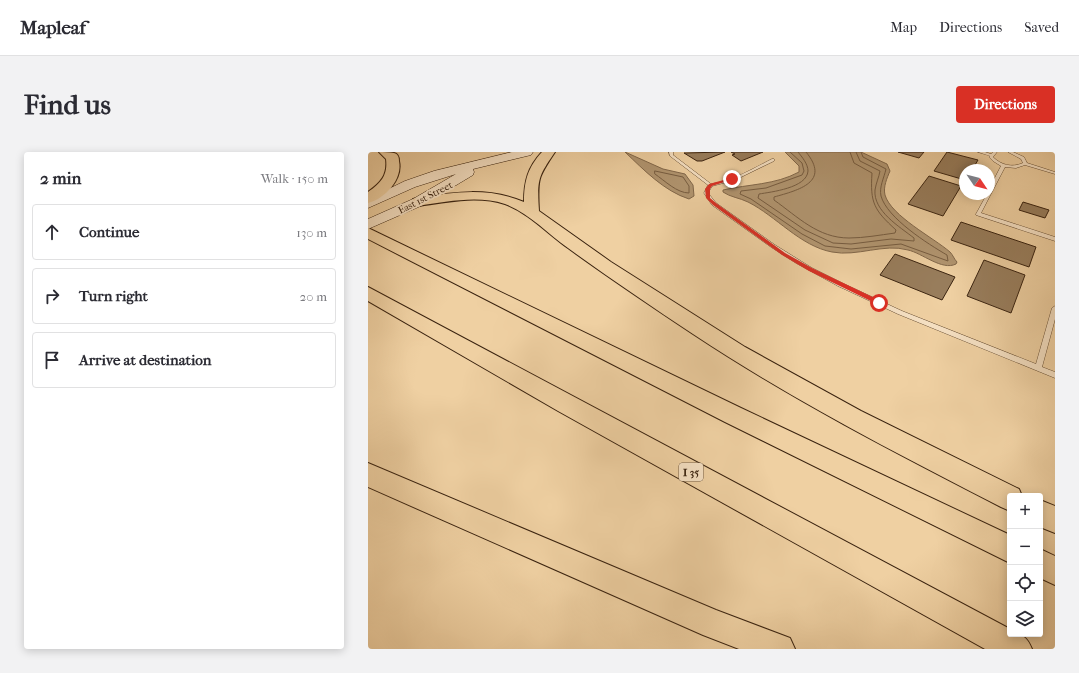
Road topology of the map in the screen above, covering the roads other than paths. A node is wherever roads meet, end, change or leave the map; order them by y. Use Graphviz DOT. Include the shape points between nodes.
graph roads {
  1 [pos="385,152"];
  2 [pos="493,152"];
  3 [pos="527,152"];
  4 [pos="549,152"];
  5 [pos="671,152"];
  6 [pos="980,152"];
  7 [pos="1011,152"];
  8 [pos="993,154"];
  9 [pos="773,160"];
  10 [pos="480,164"];
  11 [pos="1025,164"];
  12 [pos="1004,165"];
  13 [pos="1055,172"];
  14 [pos="995,182"];
  15 [pos="710,185"];
  16 [pos="368,199"];
  17 [pos="986,200"];
  18 [pos="418,202"];
  19 [pos="368,204"];
  20 [pos="532,211"];
  21 [pos="368,225"];
  22 [pos="377,238"];
  23 [pos="1055,239"];
  24 [pos="368,293"];
  25 [pos="1055,308"];
  26 [pos="1038,368"];
  27 [pos="1055,375"];
  28 [pos="368,475"];
  29 [pos="1007,497"];
  30 [pos="1043,514"];
  31 [pos="1055,520"];
  32 [pos="1007,548"];
  33 [pos="1043,565"];
  34 [pos="1055,571"];
  35 [pos="779,649"];
  36 [pos="1016,649"];
  1 -- 16 [label="highway" via="392,157 395,168 392,178"];
  2 -- 10 [label="main road, East 1st Street"];
  3 -- 10 [label="main road, East 1st Street"];
  4 -- 20 [label="highway" via="540,162 531,180"];
  5 -- 15 [label="lane" via="671,155"];
  6 -- 8 [label="lane"];
  7 -- 11 [label="lane" via="1023,158"];
  8 -- 12 [label="lane" via="996,162"];
  9 -- 15 [label="lane" via="727,181"];
  10 -- 18 [label="main road, East 1st Street" via="459,180"];
  10 -- 19 [label="main road, East 1st Street" via="410,184"];
  11 -- 12 [label="lane" via="1019,167"];
  11 -- 13 [label="lane"];
  12 -- 14 [label="lane"];
  15 -- 26 [label="lane" via="706,193 714,204 810,270 879,303"];
  17 -- 23 [label="lane" via="978,214"];
  18 -- 20 [label="highway" via="484,195 509,201"];
  18 -- 21 [label="main road, East 1st Street"];
  20 -- 29 [label="highway" via="567,240 704,332 791,384 899,443"];
  22 -- 32 [label="highway"];
  24 -- 36 [label="highway, I 35"];
  25 -- 26 [label="lane"];
  26 -- 27 [label="lane"];
  28 -- 35 [label="highway" via="714,624"];
  30 -- 31 [label="highway"];
  33 -- 34 [label="highway"];
}
